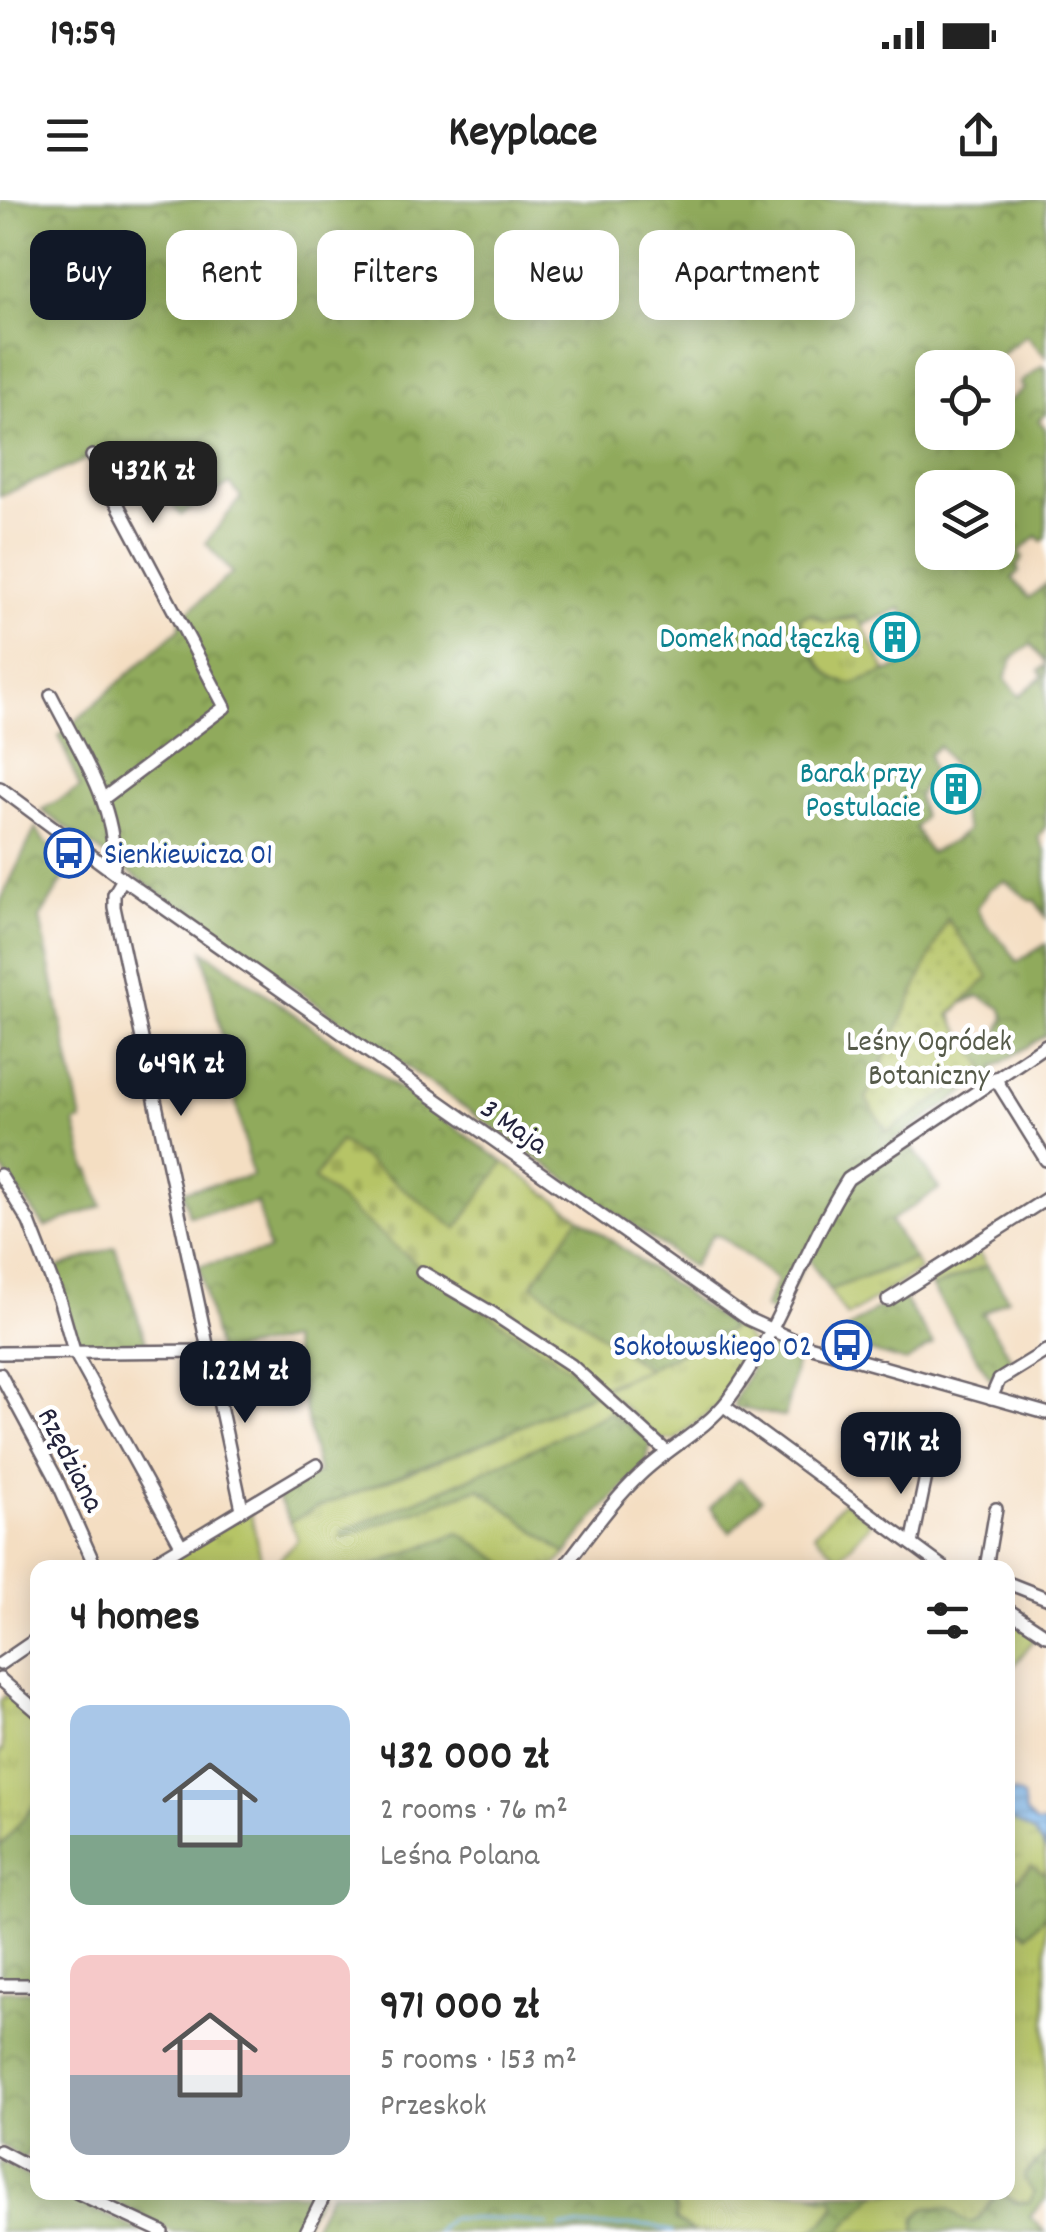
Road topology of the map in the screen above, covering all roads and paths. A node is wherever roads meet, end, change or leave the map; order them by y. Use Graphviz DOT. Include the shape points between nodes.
graph roads {
  1 [pos="92,456"];
  2 [pos="50,695"];
  3 [pos="0,788"];
  4 [pos="104,798"];
  5 [pos="114,866"];
  6 [pos="123,879"];
  7 [pos="1046,1045"];
  8 [pos="994,1078"];
  9 [pos="1046,1160"];
  10 [pos="0,1175"];
  11 [pos="1046,1199"];
  12 [pos="422,1272"];
  13 [pos="888,1300"];
  14 [pos="770,1331"];
  15 [pos="74,1351"];
  16 [pos="1046,1351"];
  17 [pos="208,1352"];
  18 [pos="0,1353"];
  19 [pos="0,1374"];
  20 [pos="991,1398"];
  21 [pos="724,1406"];
  22 [pos="1046,1413"];
  23 [pos="898,1450"];
  24 [pos="666,1451"];
  25 [pos="318,1465"];
  26 [pos="242,1509"];
  27 [pos="996,1509"];
  28 [pos="912,1544"];
  29 [pos="181,1545"];
  30 [pos="92,1560"];
  31 [pos="158,1560"];
  32 [pos="569,1560"];
  33 [pos="933,1560"];
  34 [pos="987,1560"];
  35 [pos="1015,1586"];
  36 [pos="1046,1598"];
  37 [pos="1015,1615"];
  38 [pos="1046,1635"];
  39 [pos="30,1643"];
  40 [pos="0,1664"];
  41 [pos="0,1679"];
  42 [pos="30,1705"];
  43 [pos="0,1985"];
  44 [pos="30,1985"];
  45 [pos="0,2150"];
  46 [pos="30,2167"];
  47 [pos="93,2200"];
  48 [pos="322,2200"];
  49 [pos="162,2232"];
  50 [pos="306,2232"];
  1 -- 4 [label="street" via="225,708"];
  2 -- 4 [label="street"];
  3 -- 6 [label="street, 3 Maja"];
  4 -- 5 [label="street"];
  6 -- 14 [label="street, 3 Maja"];
  6 -- 17 [label="street" via="114,906"];
  7 -- 8 [label="street"];
  8 -- 9 [label="street"];
  8 -- 14 [label="street" via="848,1179"];
  10 -- 15 [label="street" via="29,1222"];
  11 -- 13 [label="street"];
  12 -- 24 [label="street" via="570,1365"];
  14 -- 20 [label="street, 3 Maja"];
  14 -- 21 [label="street"];
  15 -- 17 [label="street"];
  15 -- 18 [label="street"];
  15 -- 29 [label="street"];
  16 -- 20 [label="street" via="999,1380"];
  17 -- 26 [label="street"];
  19 -- 30 [label="street, Rzędziana"];
  20 -- 22 [label="street, 3 Maja"];
  21 -- 24 [label="street"];
  21 -- 28 [label="street"];
  23 -- 28 [label="street" via="930,1457"];
  24 -- 32 [label="street" via="602,1515"];
  25 -- 26 [label="street"];
  26 -- 29 [label="street"];
  27 -- 34 [label="street"];
  28 -- 33 [label="street"];
  29 -- 31 [label="street"];
  35 -- 36 [label="street"];
  37 -- 38 [label="street"];
  39 -- 40 [label="street"];
  41 -- 42 [label="street"];
  43 -- 44 [label="street"];
  45 -- 46 [label="street"];
  47 -- 49 [label="street"];
  48 -- 50 [label="street"];
}
